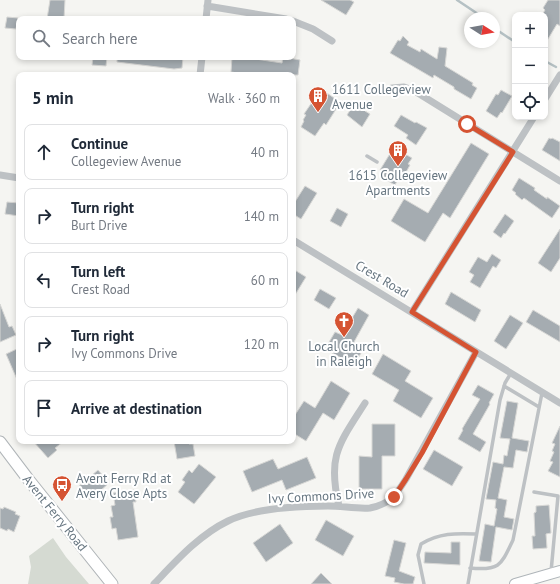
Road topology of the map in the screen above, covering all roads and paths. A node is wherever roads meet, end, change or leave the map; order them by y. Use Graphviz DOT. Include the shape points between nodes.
graph roads {
  1 [pos="208,3"];
  2 [pos="206,16"];
  3 [pos="271,16"];
  4 [pos="296,22"];
  5 [pos="332,41"];
  6 [pos="202,60"];
  7 [pos="200,72"];
  8 [pos="560,75"];
  9 [pos="392,88"];
  10 [pos="548,94"];
  11 [pos="532,120"];
  12 [pos="513,152"];
  13 [pos="367,156"];
  14 [pos="377,162"];
  15 [pos="0,176"];
  16 [pos="16,178"];
  17 [pos="560,181"];
  18 [pos="296,242"];
  19 [pos="412,312"];
  20 [pos="476,352"];
  21 [pos="511,372"];
  22 [pos="504,386"];
  23 [pos="542,392"];
  24 [pos="365,403"];
  25 [pos="560,403"];
  26 [pos="539,407"];
  27 [pos="0,442"];
  28 [pos="534,492"];
  29 [pos="339,506"];
  30 [pos="476,534"];
  31 [pos="470,568"];
  32 [pos="555,572"];
  33 [pos="112,584"];
  34 [pos="154,584"];
  35 [pos="424,584"];
  36 [pos="468,584"];
  37 [pos="515,584"];
  1 -- 2 [label="street"];
  1 -- 3 [label="street"];
  4 -- 5 [label="street"];
  6 -- 7 [label="street"];
  8 -- 10 [label="street"];
  9 -- 12 [label="street" via="404,87 413,90"];
  11 -- 12 [label="street"];
  12 -- 17 [label="street"];
  12 -- 19 [label="street"];
  13 -- 14 [label="lane"];
  15 -- 16 [label="street"];
  18 -- 19 [label="street, Crest Road"];
  19 -- 20 [label="street, Crest Road"];
  20 -- 21 [label="street, Crest Road"];
  20 -- 29 [label="street, Ivy Commons Drive" via="422,453 394,497 377,507"];
  21 -- 22 [label="lane"];
  21 -- 23 [label="street, Crest Road"];
  22 -- 26 [label="lane"];
  22 -- 30 [label="lane"];
  23 -- 25 [label="street, Crest Road"];
  23 -- 26 [label="lane"];
  24 -- 29 [label="street" via="337,451 333,475"];
  26 -- 31 [label="lane" via="513,540 503,561 492,569"];
  27 -- 33 [label="main road, Avent Ferry Road"];
  28 -- 32 [label="lane" via="558,496"];
  29 -- 34 [label="street, Ivy Commons Drive" via="267,510 228,521 186,552"];
  30 -- 31 [label="lane"];
  30 -- 35 [label="lane" via="437,535 421,544 418,555"];
  31 -- 36 [label="lane"];
  32 -- 37 [label="street"];
}
